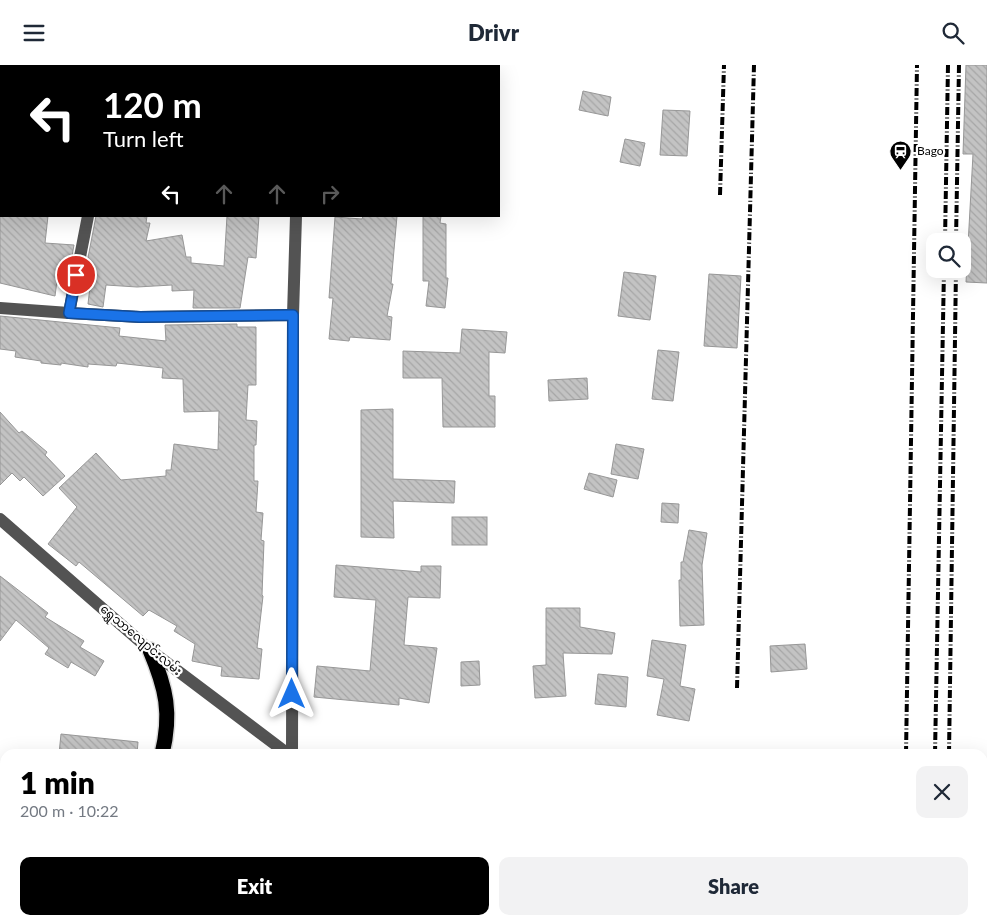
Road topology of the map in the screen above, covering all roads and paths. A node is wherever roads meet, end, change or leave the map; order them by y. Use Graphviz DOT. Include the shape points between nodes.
graph roads {
  1 [pos="88,217"];
  2 [pos="296,217"];
  3 [pos="0,308"];
  4 [pos="69,313"];
  5 [pos="293,315"];
  6 [pos="0,519"];
  7 [pos="150,651"];
  8 [pos="163,749"];
  9 [pos="283,749"];
  10 [pos="290,749"];
  1 -- 4 [label="street"];
  2 -- 5 [label="street"];
  3 -- 4 [label="street"];
  4 -- 5 [label="street" via="140,317"];
  5 -- 10 [label="street"];
  6 -- 7 [label="street, ရွှေသာလျောင်းလမ်း"];
  7 -- 8 [label="highway" via="162,678 168,705"];
  7 -- 9 [label="street, ရွှေသာလျောင်းလမ်း"];
}
